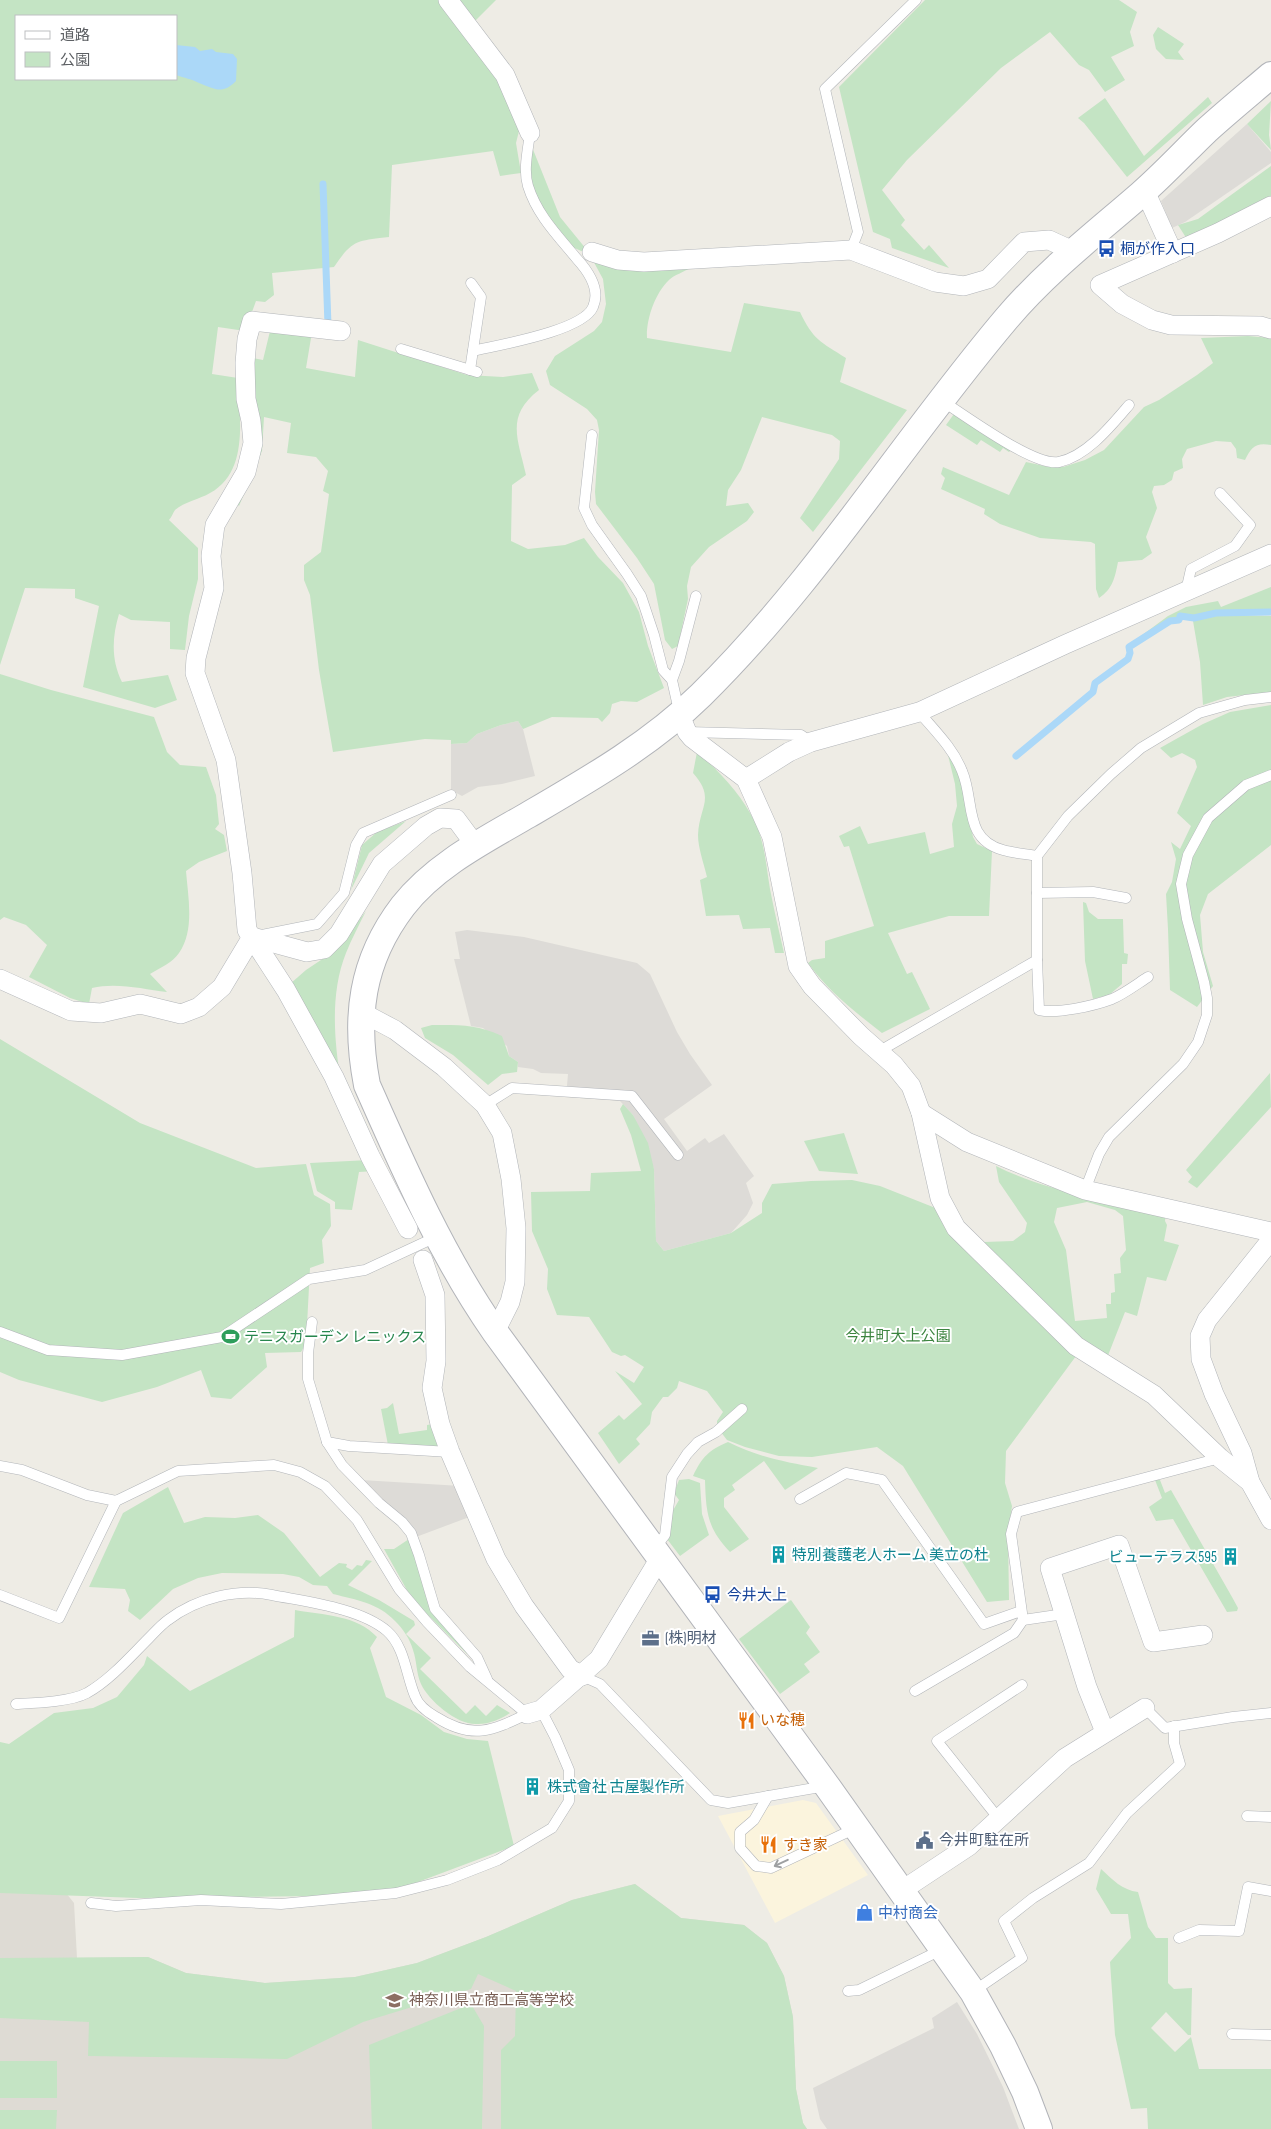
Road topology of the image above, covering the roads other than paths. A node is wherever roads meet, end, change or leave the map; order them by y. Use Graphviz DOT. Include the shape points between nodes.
graph roads {
  1 [pos="448,0"];
  2 [pos="916,0"];
  3 [pos="1271,75"];
  4 [pos="530,133"];
  5 [pos="1145,191"];
  6 [pos="1271,206"];
  7 [pos="851,250"];
  8 [pos="1073,251"];
  9 [pos="592,252"];
  10 [pos="1173,253"];
  11 [pos="471,284"];
  12 [pos="1271,329"];
  13 [pos="341,331"];
  14 [pos="401,349"];
  15 [pos="473,351"];
  16 [pos="941,400"];
  17 [pos="1129,405"];
  18 [pos="592,435"];
  19 [pos="1220,493"];
  20 [pos="1271,554"];
  21 [pos="1186,591"];
  22 [pos="696,596"];
  23 [pos="672,680"];
  24 [pos="1271,697"];
  25 [pos="919,712"];
  26 [pos="683,724"];
  27 [pos="811,742"];
  28 [pos="1271,775"];
  29 [pos="746,779"];
  30 [pos="451,795"];
  31 [pos="476,846"];
  32 [pos="1037,856"];
  33 [pos="1037,893"];
  34 [pos="1126,898"];
  35 [pos="252,937"];
  36 [pos="1037,960"];
  37 [pos="1148,977"];
  38 [pos="0,979"];
  39 [pos="361,1012"];
  40 [pos="878,1052"];
  41 [pos="486,1105"];
  42 [pos="921,1113"];
  43 [pos="678,1155"];
  44 [pos="1085,1190"];
  45 [pos="408,1229"];
  46 [pos="1271,1232"];
  47 [pos="436,1237"];
  48 [pos="1271,1240"];
  49 [pos="423,1260"];
  50 [pos="312,1322"];
  51 [pos="0,1332"];
  52 [pos="496,1332"];
  53 [pos="742,1409"];
  54 [pos="327,1442"];
  55 [pos="450,1452"];
  56 [pos="1220,1458"];
  57 [pos="0,1466"];
  58 [pos="1250,1482"];
  59 [pos="800,1499"];
  60 [pos="116,1501"];
  61 [pos="1271,1520"];
  62 [pos="657,1553"];
  63 [pos="0,1595"];
  64 [pos="1064,1614"];
  65 [pos="1022,1616"];
  66 [pos="1203,1635"];
  67 [pos="582,1676"];
  68 [pos="488,1682"];
  69 [pos="1022,1685"];
  70 [pos="915,1690"];
  71 [pos="16,1704"];
  72 [pos="1145,1708"];
  73 [pos="534,1712"];
  74 [pos="1271,1714"];
  75 [pos="1174,1726"];
  76 [pos="1105,1732"];
  77 [pos="827,1786"];
  78 [pos="768,1796"];
  79 [pos="1248,1816"];
  80 [pos="1271,1817"];
  81 [pos="999,1819"];
  82 [pos="857,1828"];
  83 [pos="901,1891"];
  84 [pos="1271,1891"];
  85 [pos="91,1903"];
  86 [pos="1179,1938"];
  87 [pos="944,1948"];
  88 [pos="848,1991"];
  89 [pos="973,1992"];
  90 [pos="1232,2034"];
  91 [pos="1271,2035"];
  92 [pos="1039,2129"];
  1 -- 4 [label="street" via="505,75"];
  2 -- 7 [label="lane" via="825,89 858,232"];
  3 -- 5 [label="street"];
  4 -- 15 [label="lane" via="528,184 539,212 591,276 595,296 593,308 580,320 543,335"];
  5 -- 8 [label="street"];
  5 -- 10 [label="street"];
  6 -- 10 [label="street"];
  7 -- 8 [label="street" via="935,282 964,286 988,279 1024,242 1049,240"];
  7 -- 9 [label="street" via="644,262 618,260"];
  8 -- 16 [label="street" via="1010,315"];
  10 -- 12 [label="street" via="1100,285 1122,304 1152,320 1171,325 1260,326"];
  11 -- 15 [label="lane" via="481,297"];
  13 -- 35 [label="street" via="252,321 245,363 253,444 246,472 215,525 211,556 214,588 195,673 226,760 247,930"];
  14 -- 15 [label="lane" via="474,371"];
  16 -- 17 [label="lane" via="1028,455 1045,462 1058,462 1073,456 1103,435"];
  16 -- 26 [label="street" via="806,579"];
  18 -- 23 [label="lane" via="584,508 640,596 663,670"];
  19 -- 21 [label="lane" via="1250,525 1235,546 1191,569"];
  20 -- 21 [label="street"];
  21 -- 25 [label="street"];
  22 -- 23 [label="lane"];
  23 -- 26 [label="lane"];
  24 -- 32 [label="lane" via="1244,700 1199,713 1141,748 1068,816"];
  25 -- 27 [label="street"];
  25 -- 32 [label="lane" via="951,748 963,772 974,828 979,837 1002,850"];
  26 -- 27 [label="lane" via="801,735"];
  26 -- 29 [label="street"];
  26 -- 31 [label="street"];
  27 -- 29 [label="street"];
  28 -- 44 [label="lane" via="1246,785 1208,818 1188,855 1181,884 1204,982 1207,1015 1198,1042 1183,1064 1109,1137"];
  29 -- 40 [label="street" via="772,837 798,966 812,986"];
  30 -- 35 [label="lane" via="363,833 356,845 344,893 317,924"];
  31 -- 35 [label="street" via="456,819 440,818 382,864 339,934 324,949 307,952"];
  31 -- 39 [label="street" via="435,874 406,902 389,926 373,955 364,985"];
  32 -- 33 [label="lane"];
  33 -- 34 [label="lane" via="1093,892"];
  33 -- 36 [label="lane"];
  35 -- 38 [label="street" via="222,987 199,1008 181,1014 140,1004 101,1013 71,1010"];
  35 -- 45 [label="street" via="286,990 334,1077"];
  36 -- 37 [label="lane" via="1039,1010 1089,1005 1113,998"];
  36 -- 40 [label="lane"];
  39 -- 41 [label="street" via="395,1030 444,1067"];
  39 -- 47 [label="street" via="361,1044 367,1085"];
  40 -- 42 [label="street" via="911,1086"];
  41 -- 43 [label="lane" via="512,1088 632,1096"];
  41 -- 52 [label="street" via="502,1133 516,1228 515,1282"];
  42 -- 44 [label="street" via="967,1142"];
  42 -- 56 [label="street" via="940,1198 956,1228 1076,1346 1154,1394"];
  44 -- 46 [label="street"];
  47 -- 51 [label="lane" via="365,1270 309,1280 222,1336 122,1355 48,1350"];
  47 -- 52 [label="street" via="461,1282"];
  48 -- 58 [label="street" via="1207,1320 1200,1336 1201,1359 1242,1453"];
  49 -- 55 [label="street" via="435,1295 436,1361 432,1388"];
  50 -- 54 [label="lane" via="308,1379"];
  52 -- 62 [label="street"];
  53 -- 62 [label="lane" via="716,1432 698,1442 672,1477 665,1535"];
  54 -- 55 [label="lane"];
  54 -- 68 [label="lane" via="342,1465 410,1533 435,1609 477,1657"];
  55 -- 67 [label="street" via="496,1559 524,1606 570,1669"];
  56 -- 58 [label="street"];
  56 -- 65 [label="lane" via="1017,1512 1011,1534"];
  57 -- 60 [label="lane" via="22,1470 87,1495"];
  58 -- 61 [label="street"];
  59 -- 65 [label="lane" via="846,1474 882,1480 984,1624"];
  60 -- 63 [label="lane" via="59,1618"];
  60 -- 68 [label="lane" via="178,1471 274,1465 300,1472 325,1486 357,1520 399,1589 470,1667"];
  62 -- 67 [label="street" via="599,1659"];
  62 -- 77 [label="street"];
  64 -- 65 [label="lane"];
  64 -- 66 [label="street" via="1050,1568 1119,1545 1153,1642"];
  64 -- 76 [label="street" via="1087,1688"];
  65 -- 70 [label="lane" via="1014,1633"];
  67 -- 73 [label="street"];
  67 -- 78 [label="lane" via="600,1684 711,1800 728,1803"];
  68 -- 73 [label="lane"];
  69 -- 81 [label="lane" via="937,1741"];
  71 -- 73 [label="lane" via="45,1703 86,1694 119,1668 168,1620 209,1599 246,1592 370,1619 388,1632 399,1646 415,1699 430,1714 450,1726 470,1732 488,1732"];
  72 -- 75 [label="lane" via="1165,1728"];
  72 -- 76 [label="street"];
  73 -- 85 [label="lane" via="555,1737 569,1770 569,1801 552,1828 498,1860 447,1880 396,1893 281,1904 200,1900 116,1906"];
  74 -- 75 [label="lane"];
  75 -- 89 [label="lane" via="1174,1743 1180,1764 1126,1813 1090,1863 1033,1898 1004,1921 1022,1958"];
  76 -- 81 [label="street" via="1065,1758"];
  77 -- 78 [label="lane"];
  77 -- 82 [label="street"];
  82 -- 78 [label="lane, one-way" via="771,1868 756,1866 740,1848 740,1832 754,1820"];
  79 -- 80 [label="lane"];
  81 -- 83 [label="street" via="969,1846"];
  82 -- 83 [label="street"];
  83 -- 87 [label="street"];
  84 -- 86 [label="lane" via="1248,1887 1239,1931 1199,1930"];
  87 -- 88 [label="lane" via="859,1990"];
  87 -- 89 [label="street"];
  89 -- 92 [label="street" via="1022,2084"];
  90 -- 91 [label="lane"];
}
